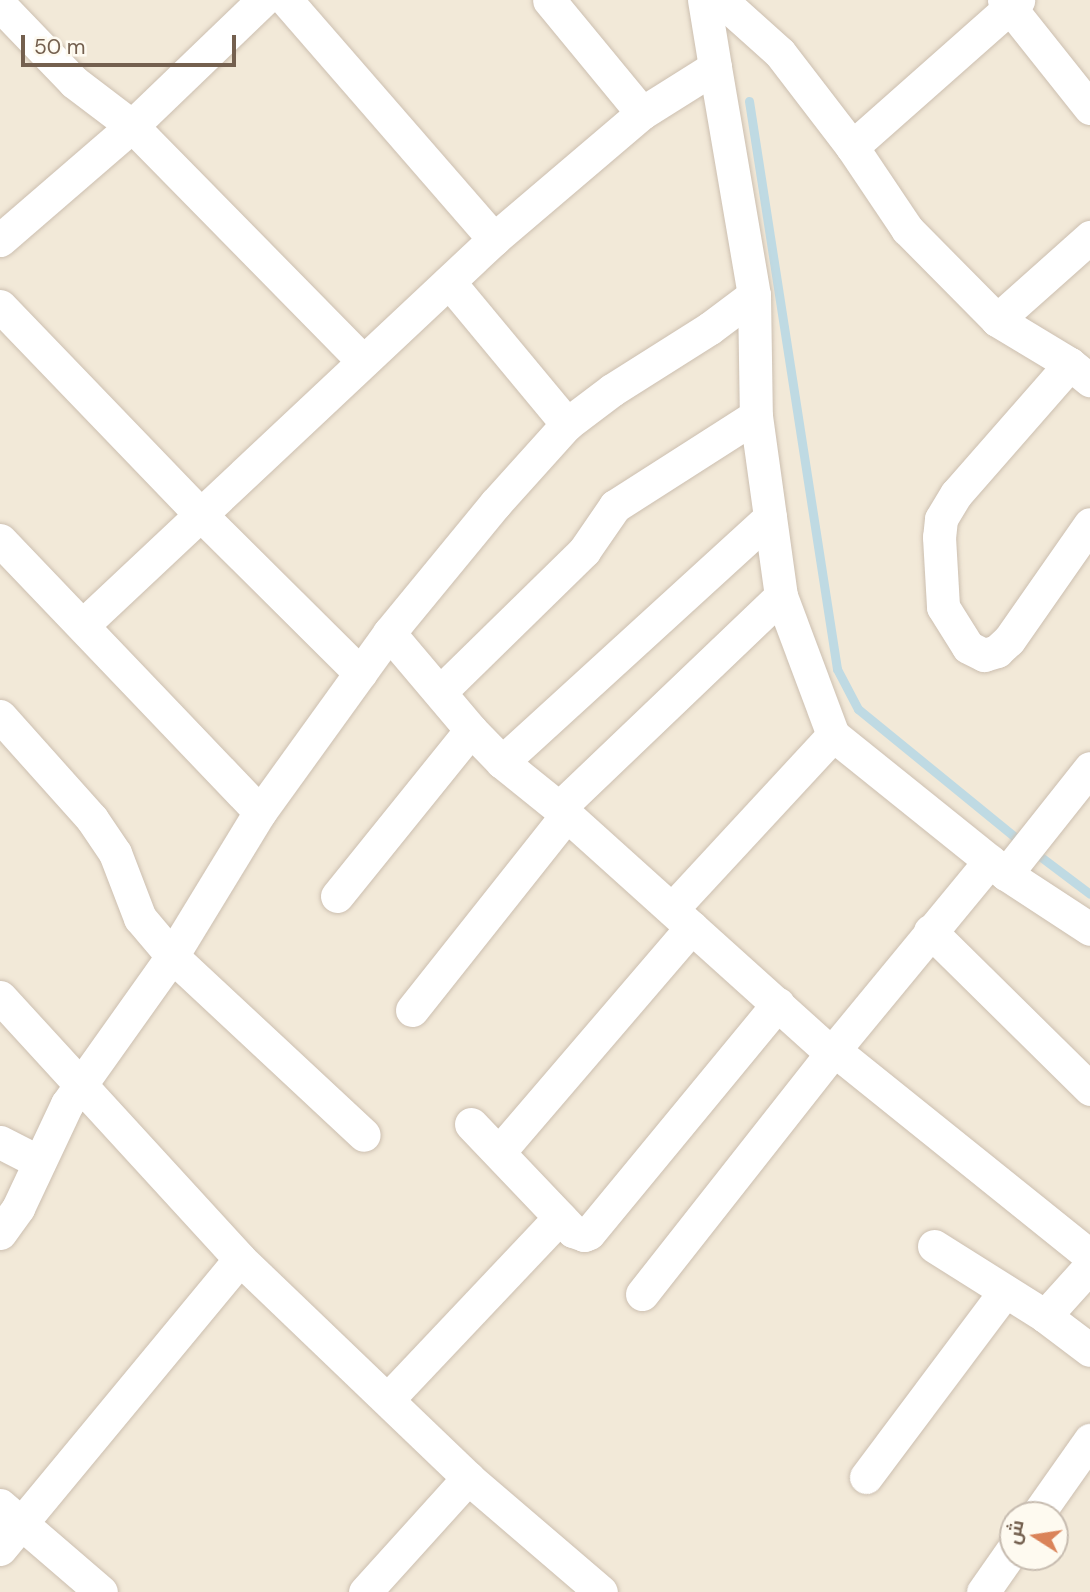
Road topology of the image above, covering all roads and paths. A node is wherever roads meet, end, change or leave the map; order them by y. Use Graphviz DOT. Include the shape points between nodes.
graph roads {
  1 [pos="262,0"];
  2 [pos="286,0"];
  3 [pos="550,0"];
  4 [pos="704,0"];
  5 [pos="721,0"];
  6 [pos="1010,2"];
  7 [pos="0,5"];
  8 [pos="715,67"];
  9 [pos="1090,108"];
  10 [pos="642,113"];
  11 [pos="132,126"];
  12 [pos="852,147"];
  13 [pos="1090,237"];
  14 [pos="494,239"];
  15 [pos="0,240"];
  16 [pos="449,282"];
  17 [pos="754,295"];
  18 [pos="0,306"];
  19 [pos="997,320"];
  20 [pos="362,360"];
  21 [pos="1080,372"];
  22 [pos="756,416"];
  23 [pos="567,424"];
  24 [pos="200,514"];
  25 [pos="770,517"];
  26 [pos="1090,524"];
  27 [pos="0,540"];
  28 [pos="781,596"];
  29 [pos="83,625"];
  30 [pos="389,633"];
  31 [pos="360,673"];
  32 [pos="440,692"];
  33 [pos="0,716"];
  34 [pos="471,730"];
  35 [pos="834,735"];
  36 [pos="502,762"];
  37 [pos="1090,768"];
  38 [pos="260,812"];
  39 [pos="562,812"];
  40 [pos="998,868"];
  41 [pos="337,896"];
  42 [pos="682,918"];
  43 [pos="1090,929"];
  44 [pos="930,932"];
  45 [pos="172,956"];
  46 [pos="0,997"];
  47 [pos="778,1004"];
  48 [pos="412,1010"];
  49 [pos="832,1051"];
  50 [pos="81,1083"];
  51 [pos="1090,1089"];
  52 [pos="471,1124"];
  53 [pos="364,1135"];
  54 [pos="0,1142"];
  55 [pos="499,1152"];
  56 [pos="40,1162"];
  57 [pos="560,1216"];
  58 [pos="0,1233"];
  59 [pos="934,1245"];
  60 [pos="1090,1256"];
  61 [pos="240,1259"];
  62 [pos="1090,1266"];
  63 [pos="1005,1291"];
  64 [pos="642,1294"];
  65 [pos="1045,1315"];
  66 [pos="1090,1350"];
  67 [pos="387,1399"];
  68 [pos="1090,1440"];
  69 [pos="866,1477"];
  70 [pos="468,1478"];
  71 [pos="1047,1501"];
  72 [pos="10,1514"];
  73 [pos="0,1549"];
  74 [pos="999,1569"];
  75 [pos="101,1592"];
  76 [pos="365,1592"];
  77 [pos="601,1592"];
  78 [pos="983,1592"];
  1 -- 11 [label="street"];
  2 -- 14 [label="street"];
  3 -- 10 [label="street"];
  4 -- 8 [label="street"];
  5 -- 12 [label="street" via="780,53"];
  6 -- 9 [label="street"];
  6 -- 12 [label="street"];
  7 -- 11 [label="street" via="74,82"];
  8 -- 10 [label="street"];
  8 -- 17 [label="street"];
  10 -- 14 [label="street"];
  11 -- 15 [label="street"];
  11 -- 20 [label="street"];
  12 -- 19 [label="street" via="907,229"];
  13 -- 19 [label="street"];
  14 -- 16 [label="street"];
  16 -- 20 [label="street"];
  16 -- 23 [label="street"];
  17 -- 22 [label="street"];
  17 -- 23 [label="street"];
  18 -- 24 [label="street"];
  19 -- 21 [label="street"];
  20 -- 24 [label="street"];
  21 -- 26 [label="street" via="956,494 941,519 943,607 968,647 984,655 1009,640"];
  22 -- 25 [label="street"];
  22 -- 32 [label="street" via="615,506 584,551"];
  23 -- 30 [label="street"];
  24 -- 29 [label="street"];
  24 -- 31 [label="street"];
  25 -- 28 [label="street"];
  25 -- 36 [label="street"];
  27 -- 29 [label="street"];
  28 -- 35 [label="street"];
  28 -- 39 [label="street"];
  29 -- 38 [label="street"];
  30 -- 31 [label="street"];
  30 -- 32 [label="street"];
  31 -- 38 [label="street"];
  32 -- 34 [label="street"];
  33 -- 45 [label="street" via="92,819 115,853 140,918"];
  34 -- 36 [label="street"];
  34 -- 41 [label="street"];
  35 -- 40 [label="street"];
  35 -- 42 [label="street"];
  36 -- 39 [label="street"];
  37 -- 40 [label="street"];
  38 -- 45 [label="street"];
  39 -- 42 [label="street"];
  39 -- 48 [label="street"];
  40 -- 43 [label="street"];
  40 -- 44 [label="street"];
  42 -- 47 [label="street"];
  42 -- 55 [label="street"];
  44 -- 49 [label="street"];
  44 -- 51 [label="street"];
  45 -- 50 [label="street"];
  45 -- 53 [label="street"];
  46 -- 50 [label="street"];
  47 -- 49 [label="street"];
  47 -- 57 [label="street" via="589,1233 578,1234"];
  49 -- 60 [label="street"];
  49 -- 64 [label="street"];
  50 -- 56 [label="street"];
  50 -- 61 [label="street"];
  52 -- 55 [label="street"];
  54 -- 56 [label="street"];
  55 -- 57 [label="street"];
  56 -- 58 [label="street"];
  57 -- 67 [label="street"];
  59 -- 63 [label="street"];
  61 -- 67 [label="street"];
  61 -- 72 [label="street"];
  62 -- 65 [label="street"];
  63 -- 65 [label="street"];
  63 -- 69 [label="street"];
  65 -- 66 [label="street"];
  67 -- 70 [label="street"];
  68 -- 71 [label="street"];
  70 -- 76 [label="street"];
  70 -- 77 [label="street"];
  72 -- 73 [label="street"];
  72 -- 75 [label="street"];
  74 -- 78 [label="street"];
}
